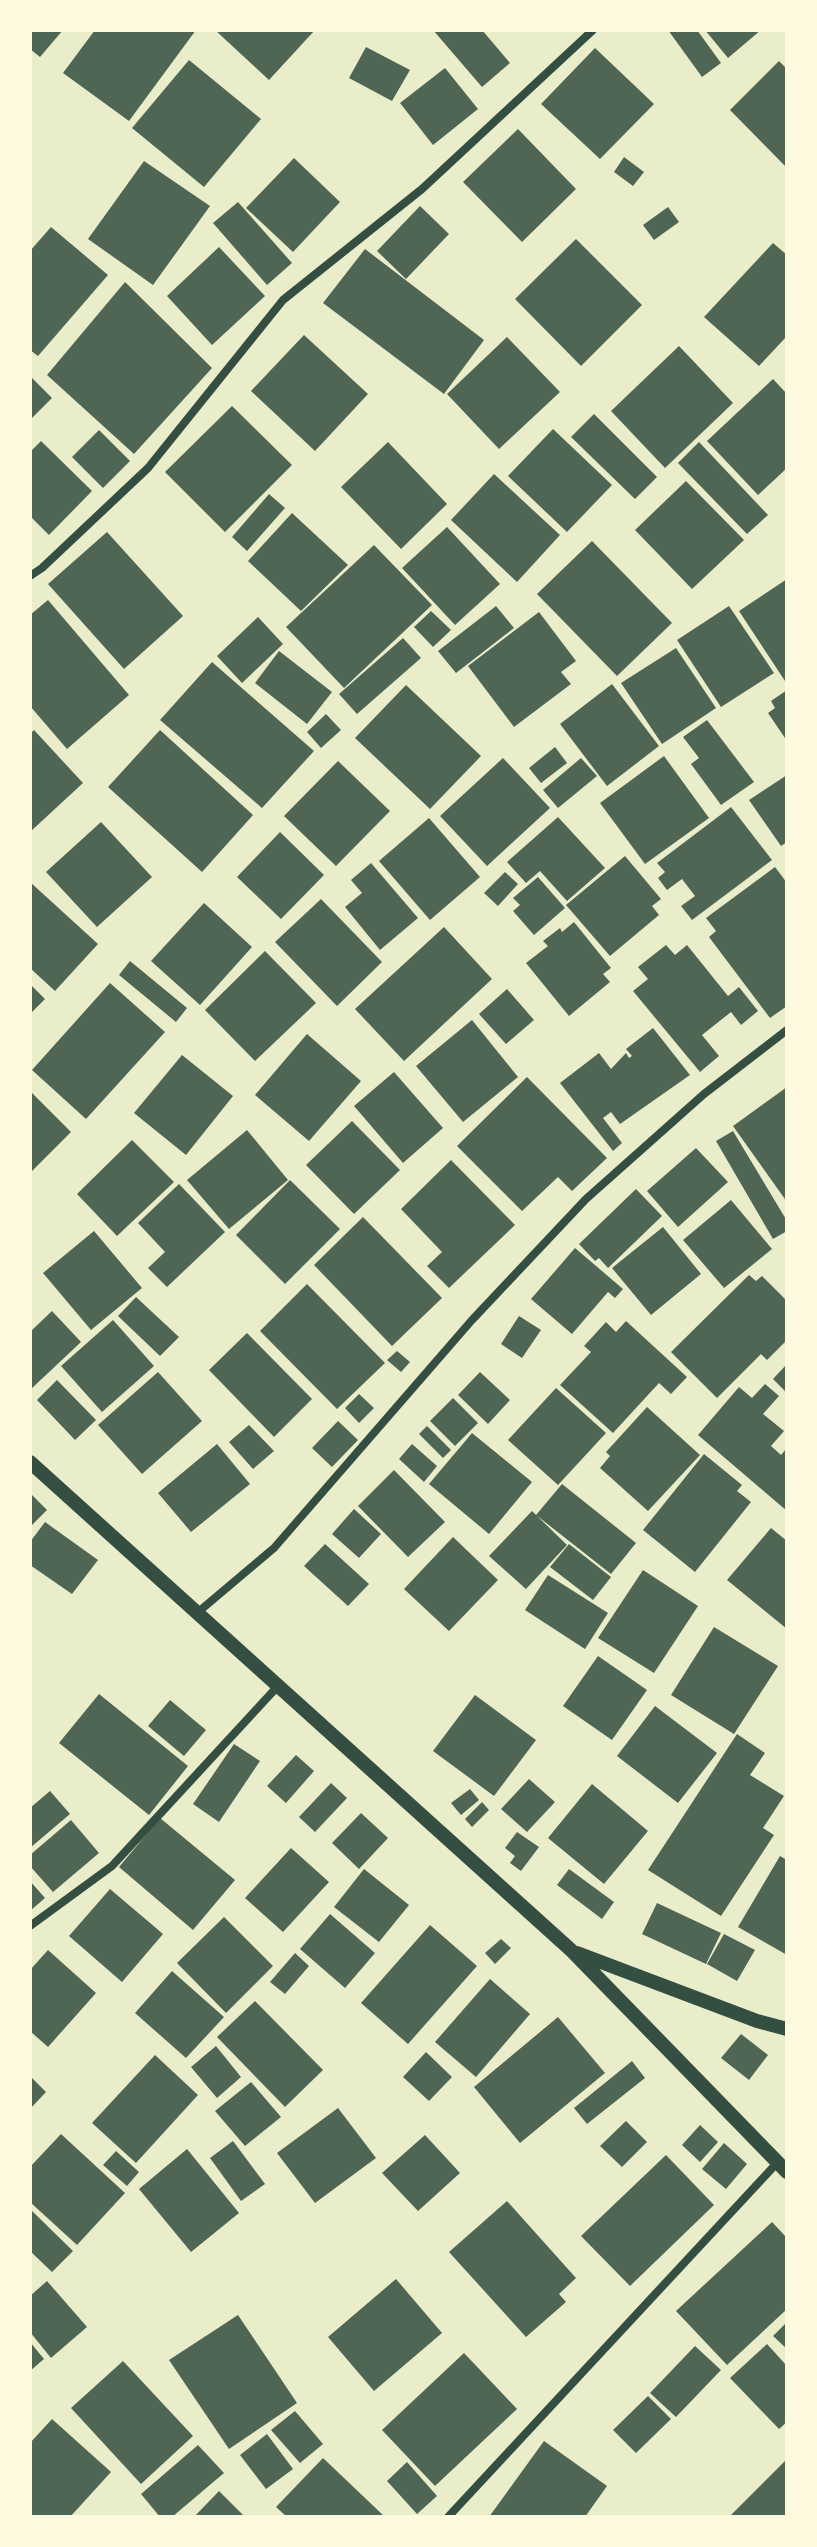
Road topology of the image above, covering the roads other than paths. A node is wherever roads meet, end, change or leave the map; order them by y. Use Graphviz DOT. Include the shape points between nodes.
graph roads {
  1 [pos="593,30"];
  2 [pos="30,576"];
  3 [pos="787,1030"];
  4 [pos="30,1462"];
  5 [pos="196,1614"];
  6 [pos="278,1686"];
  7 [pos="30,1926"];
  8 [pos="572,1951"];
  9 [pos="787,2029"];
  10 [pos="782,2168"];
  11 [pos="448,2517"];
  1 -- 2 [label="street" via="422,189 283,300 148,468"];
  3 -- 5 [label="street" via="704,1094 586,1199 472,1320 274,1548"];
  4 -- 5 [label="street"];
  5 -- 6 [label="street"];
  6 -- 7 [label="street" via="112,1866"];
  6 -- 8 [label="street"];
  8 -- 9 [label="street"];
  8 -- 10 [label="street"];
  10 -- 11 [label="street"];
}
